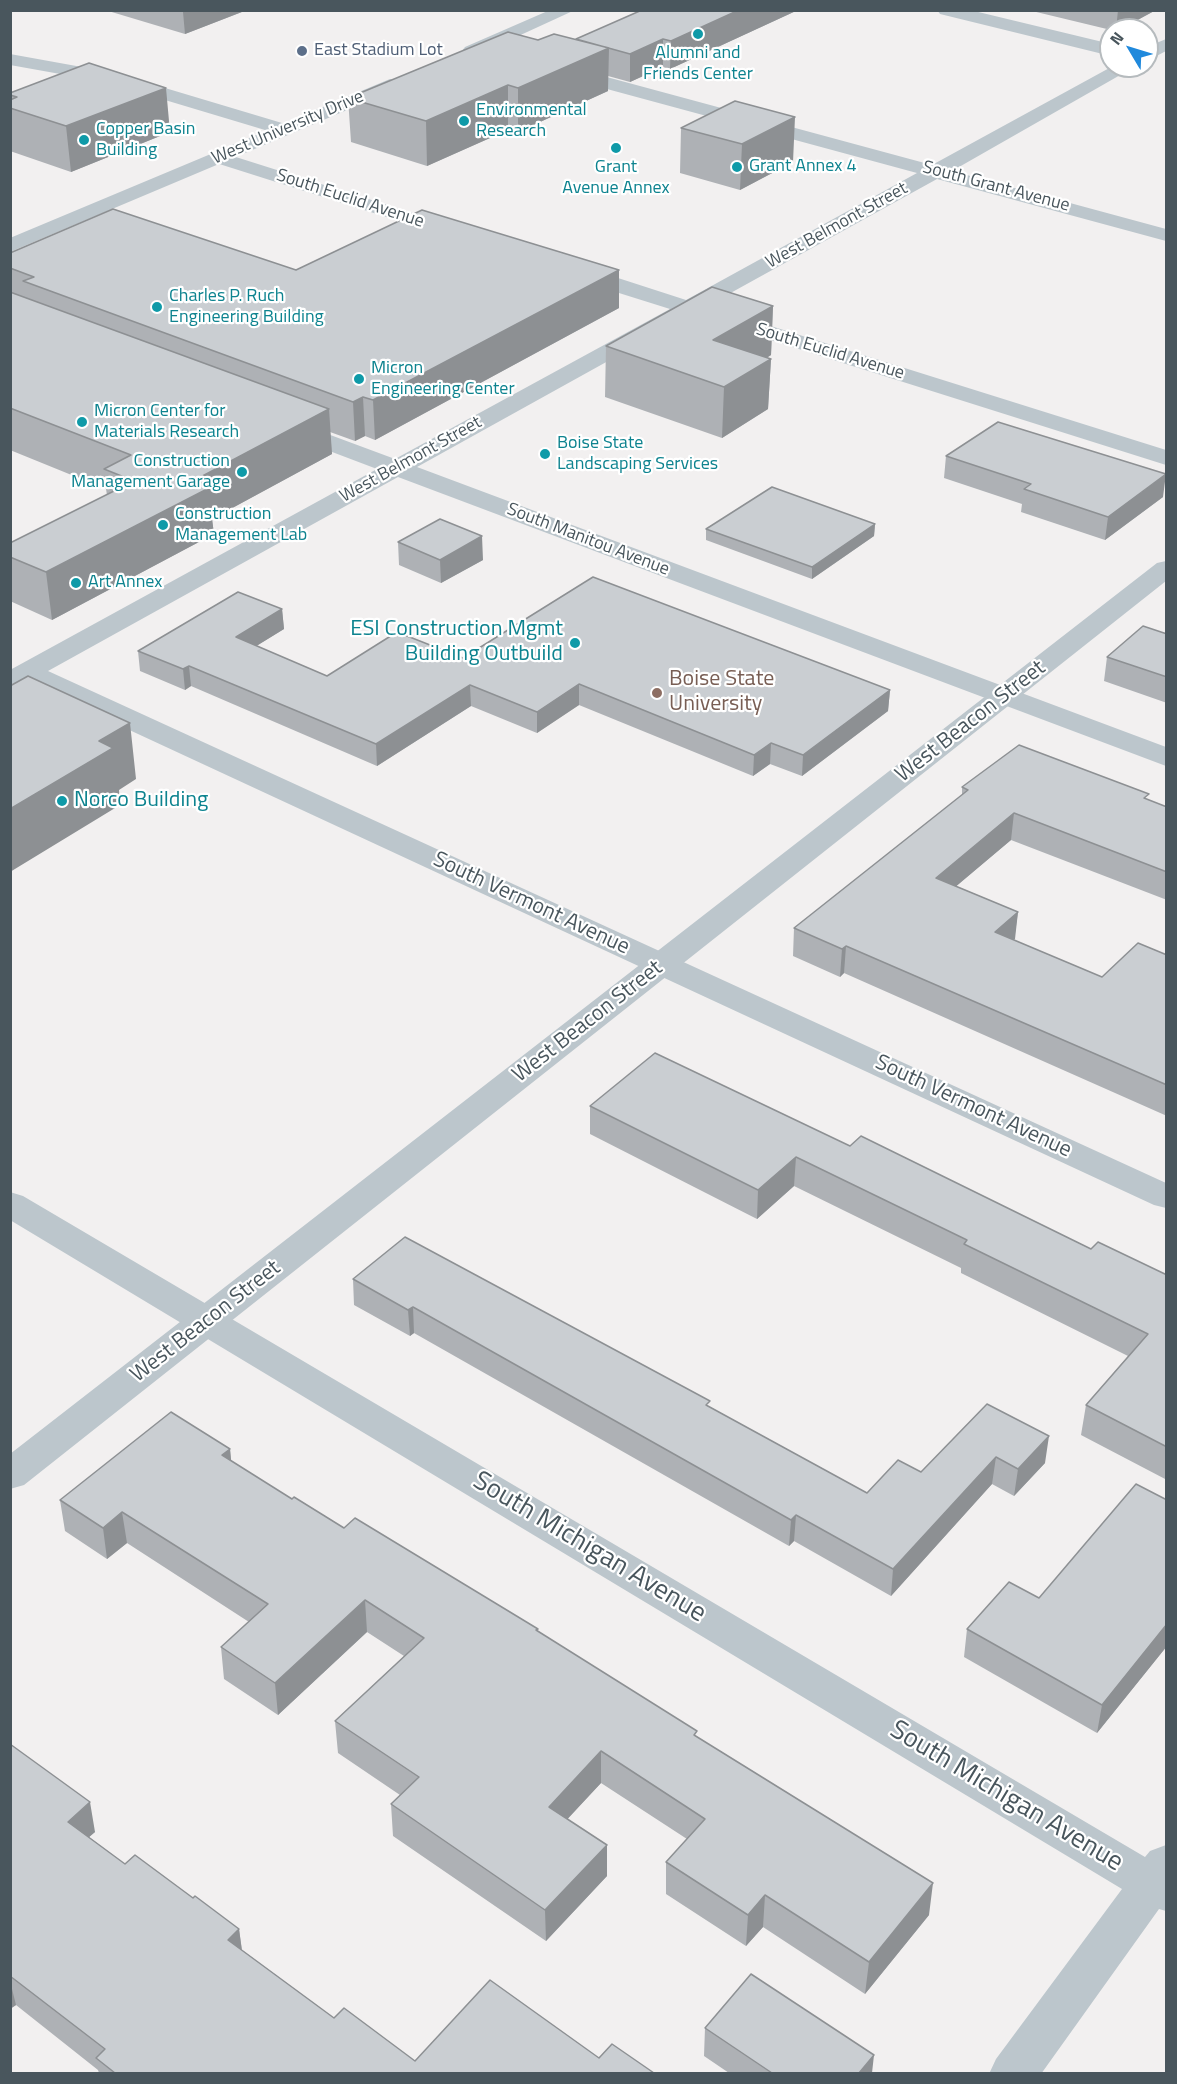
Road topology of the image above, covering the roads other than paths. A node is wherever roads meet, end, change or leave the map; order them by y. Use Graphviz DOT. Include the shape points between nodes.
graph roads {
  1 [pos="566,10"];
  2 [pos="946,10"];
  3 [pos="478,48"];
  4 [pos="1099,48"];
  5 [pos="506,55"];
  6 [pos="10,59"];
  7 [pos="450,59"];
  8 [pos="550,67"];
  9 [pos="406,78"];
  10 [pos="1105,78"];
  11 [pos="285,130"];
  12 [pos="220,158"];
  13 [pos="936,171"];
  14 [pos="1167,235"];
  15 [pos="474,239"];
  16 [pos="10,246"];
  17 [pos="553,264"];
  18 [pos="688,308"];
  19 [pos="264,418"];
  20 [pos="1167,458"];
  21 [pos="397,468"];
  22 [pos="1167,568"];
  23 [pos="19,676"];
  24 [pos="1004,696"];
  25 [pos="1167,757"];
  26 [pos="662,964"];
  27 [pos="1167,1197"];
  28 [pos="10,1204"];
  29 [pos="207,1321"];
  30 [pos="10,1475"];
  31 [pos="1162,1880"];
  32 [pos="1013,2073"];
  1 -- 3 [label="street"];
  2 -- 4 [label="street"];
  3 -- 5 [label="street"];
  3 -- 7 [label="street"];
  6 -- 11 [label="street" via="108,77"];
  8 -- 13 [label="street, South Grant Avenue"];
  9 -- 11 [label="street, West University Drive"];
  10 -- 13 [label="street, West Belmont Street"];
  11 -- 12 [label="street, West University Drive"];
  12 -- 15 [label="street, South Euclid Avenue"];
  12 -- 16 [label="street, West University Drive"];
  13 -- 14 [label="street, South Grant Avenue"];
  13 -- 18 [label="street, West Belmont Street"];
  17 -- 18 [label="street, South Euclid Avenue"];
  18 -- 20 [label="street, South Euclid Avenue"];
  18 -- 21 [label="street, West Belmont Street"];
  19 -- 21 [label="street, South Manitou Avenue"];
  21 -- 23 [label="street, West Belmont Street"];
  21 -- 24 [label="street, South Manitou Avenue"];
  22 -- 24 [label="street, West Beacon Street"];
  23 -- 26 [label="street, South Vermont Avenue"];
  24 -- 25 [label="street, South Manitou Avenue"];
  24 -- 26 [label="street, West Beacon Street"];
  26 -- 27 [label="street, South Vermont Avenue"];
  26 -- 29 [label="street, West Beacon Street"];
  28 -- 29 [label="street, South Michigan Avenue"];
  29 -- 30 [label="street, West Beacon Street"];
  29 -- 31 [label="street, South Michigan Avenue"];
  31 -- 32 [label="street"];
}
